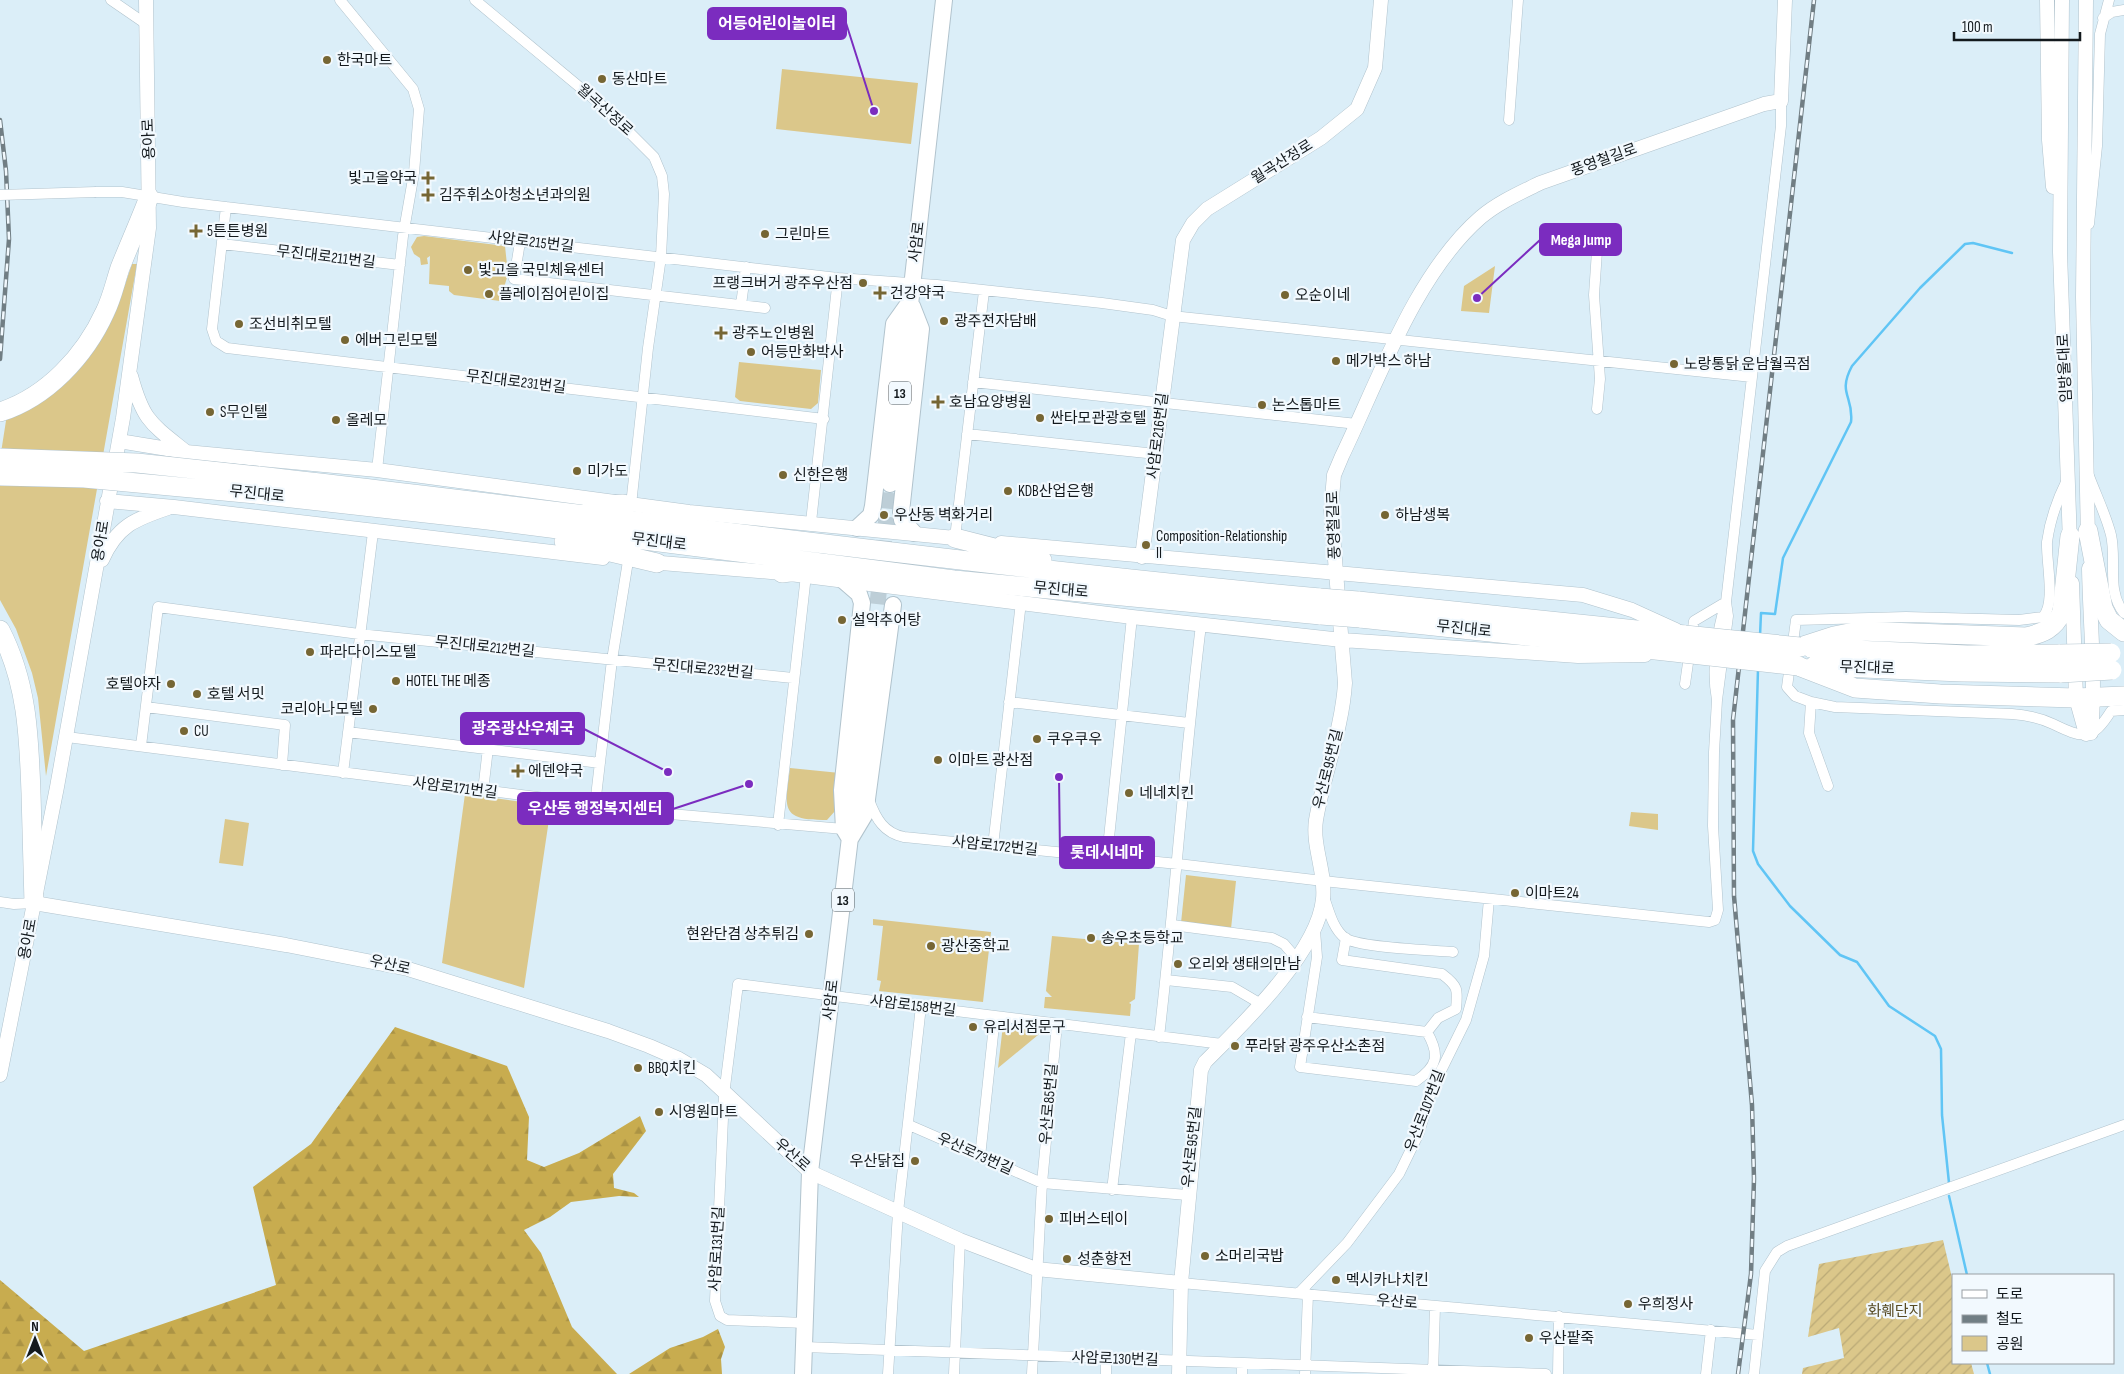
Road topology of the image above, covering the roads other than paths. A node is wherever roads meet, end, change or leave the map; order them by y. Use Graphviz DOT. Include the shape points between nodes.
graph roads {
  1 [pos="111,0"];
  2 [pos="146,0"];
  3 [pos="340,0"];
  4 [pos="475,0"];
  5 [pos="944,0"];
  6 [pos="1381,0"];
  7 [pos="1518,0"];
  8 [pos="1785,0"];
  9 [pos="2047,0"];
  10 [pos="2062,0"];
  11 [pos="2086,0"];
  12 [pos="2109,0"];
  13 [pos="2124,10"];
  14 [pos="2103,18"];
  15 [pos="146,24"];
  16 [pos="1781,101"];
  17 [pos="1509,120"];
  18 [pos="0,195"];
  19 [pos="149,198"];
  20 [pos="226,207"];
  21 [pos="405,226"];
  22 [pos="1580,232"];
  23 [pos="520,242"];
  24 [pos="222,244"];
  25 [pos="2060,252"];
  26 [pos="661,256"];
  27 [pos="400,265"];
  28 [pos="746,267"];
  29 [pos="838,278"];
  30 [pos="912,284"];
  31 [pos="2083,290"];
  32 [pos="984,291"];
  33 [pos="655,296"];
  34 [pos="910,301"];
  35 [pos="741,305"];
  36 [pos="765,308"];
  37 [pos="1172,316"];
  38 [pos="1396,341"];
  39 [pos="1599,362"];
  40 [pos="390,366"];
  41 [pos="130,370"];
  42 [pos="1752,377"];
  43 [pos="973,382"];
  44 [pos="642,398"];
  45 [pos="1163,403"];
  46 [pos="1597,409"];
  47 [pos="0,412"];
  48 [pos="824,419"];
  49 [pos="1357,424"];
  50 [pos="967,434"];
  51 [pos="119,442"];
  52 [pos="186,452"];
  53 [pos="1156,454"];
  54 [pos="0,458"];
  55 [pos="377,470"];
  56 [pos="2088,474"];
  57 [pos="0,476"];
  58 [pos="2068,476"];
  59 [pos="890,484"];
  60 [pos="257,485"];
  61 [pos="875,496"];
  62 [pos="902,500"];
  63 [pos="107,501"];
  64 [pos="627,504"];
  65 [pos="174,507"];
  66 [pos="554,510"];
  67 [pos="488,520"];
  68 [pos="811,522"];
  69 [pos="857,528"];
  70 [pos="373,532"];
  71 [pos="914,533"];
  72 [pos="2079,534"];
  73 [pos="955,538"];
  74 [pos="1142,557"];
  75 [pos="628,561"];
  76 [pos="657,563"];
  77 [pos="96,572"];
  78 [pos="782,572"];
  79 [pos="1336,572"];
  80 [pos="841,573"];
  81 [pos="806,576"];
  82 [pos="954,580"];
  83 [pos="1120,580"];
  84 [pos="919,589"];
  85 [pos="1021,602"];
  86 [pos="1726,602"];
  87 [pos="893,605"];
  88 [pos="1320,606"];
  89 [pos="2124,613"];
  90 [pos="1132,617"];
  91 [pos="1201,625"];
  92 [pos="875,626"];
  93 [pos="0,630"];
  94 [pos="2124,632"];
  95 [pos="359,634"];
  96 [pos="1342,640"];
  97 [pos="1684,644"];
  98 [pos="1799,657"];
  99 [pos="612,660"];
  100 [pos="2118,661"];
  101 [pos="794,678"];
  102 [pos="1685,684"];
  103 [pos="2094,696"];
  104 [pos="2124,696"];
  105 [pos="2076,698"];
  106 [pos="1009,702"];
  107 [pos="1810,702"];
  108 [pos="146,707"];
  109 [pos="2118,711"];
  110 [pos="1122,716"];
  111 [pos="1189,724"];
  112 [pos="348,732"];
  113 [pos="2089,734"];
  114 [pos="67,737"];
  115 [pos="141,746"];
  116 [pos="488,748"];
  117 [pos="600,763"];
  118 [pos="282,765"];
  119 [pos="343,774"];
  120 [pos="1828,786"];
  121 [pos="483,791"];
  122 [pos="867,797"];
  123 [pos="595,805"];
  124 [pos="778,825"];
  125 [pos="847,834"];
  126 [pos="993,846"];
  127 [pos="1108,857"];
  128 [pos="1178,864"];
  129 [pos="1323,882"];
  130 [pos="1324,898"];
  131 [pos="1489,899"];
  132 [pos="0,902"];
  133 [pos="34,903"];
  134 [pos="1172,924"];
  135 [pos="1314,930"];
  136 [pos="1346,938"];
  137 [pos="1453,952"];
  138 [pos="1296,958"];
  139 [pos="1166,980"];
  140 [pos="832,997"];
  141 [pos="1261,1004"];
  142 [pos="921,1006"];
  143 [pos="995,1016"];
  144 [pos="1307,1017"];
  145 [pos="1057,1024"];
  146 [pos="1427,1032"];
  147 [pos="1131,1033"];
  148 [pos="1159,1037"];
  149 [pos="1222,1044"];
  150 [pos="0,1076"];
  151 [pos="724,1095"];
  152 [pos="2124,1124"];
  153 [pos="908,1125"];
  154 [pos="980,1157"];
  155 [pos="810,1172"];
  156 [pos="1042,1184"];
  157 [pos="1112,1190"];
  158 [pos="1187,1195"];
  159 [pos="898,1212"];
  160 [pos="960,1240"];
  161 [pos="1036,1269"];
  162 [pos="1181,1283"];
  163 [pos="1303,1293"];
  164 [pos="1435,1306"];
  165 [pos="1559,1316"];
  166 [pos="805,1323"];
  167 [pos="1711,1330"];
  168 [pos="1758,1334"];
  169 [pos="804,1348"];
  170 [pos="889,1350"];
  171 [pos="955,1353"];
  172 [pos="1033,1356"];
  173 [pos="1106,1358"];
  174 [pos="1242,1363"];
  175 [pos="1179,1367"];
  176 [pos="1305,1370"];
  177 [pos="1366,1371"];
  178 [pos="1433,1372"];
  179 [pos="1492,1373"];
  180 [pos="803,1374"];
  181 [pos="888,1374"];
  182 [pos="954,1374"];
  183 [pos="1032,1374"];
  184 [pos="1106,1374"];
  185 [pos="1242,1374"];
  186 [pos="1546,1374"];
  187 [pos="1558,1374"];
  188 [pos="1706,1374"];
  189 [pos="1754,1374"];
  1 -- 15 [label="street"];
  2 -- 15 [label="street, 용아로"];
  3 -- 21 [label="street" via="413,89 418,102 416,149"];
  4 -- 26 [label="street, 월곡산정로" via="606,109 654,157 662,176 664,194"];
  5 -- 30 [label="main road, 사암로 / 13"];
  6 -- 37 [label="street, 월곡산정로" via="1375,68 1357,110 1321,138 1217,202 1193,223 1181,248"];
  7 -- 17 [label="street"];
  8 -- 16 [label="street"];
  9 -- 25 [label="street" via="2049,140"];
  10 -- 25 [label="street, 임방울대로"];
  11 -- 31 [label="street, 임방울대로"];
  12 -- 14 [label="street"];
  13 -- 14 [label="street"];
  14 -- 31 [label="street" via="2097,146"];
  15 -- 19 [label="street, 용아로"];
  16 -- 38 [label="street, 풍영철길로" via="1764,104 1540,183 1505,200 1464,233 1439,264"];
  16 -- 42 [label="street" via="1781,126"];
  18 -- 19 [label="street, 사암로215번길, bridge" via="122,192"];
  19 -- 20 [label="street, 사암로215번길"];
  19 -- 41 [label="street, 용아로" via="149,228"];
  19 -- 47 [label="highway" via="106,311 93,335 73,362 52,382"];
  20 -- 21 [label="street, 사암로215번길"];
  20 -- 24 [label="street"];
  21 -- 23 [label="street, 사암로215번길"];
  21 -- 27 [label="street"];
  22 -- 39 [label="street" via="1597,251 1594,319"];
  23 -- 26 [label="street, 사암로215번길"];
  23 -- 33 [label="street" via="514,279"];
  24 -- 27 [label="street, 무진대로211번길"];
  24 -- 40 [label="street" via="212,329 216,341 226,348"];
  25 -- 58 [label="street, 임방울대로"];
  26 -- 28 [label="street, 사암로215번길"];
  26 -- 33 [label="street"];
  27 -- 40 [label="street"];
  28 -- 29 [label="street, 사암로215번길"];
  28 -- 35 [label="street"];
  29 -- 30 [label="street, 사암로215번길"];
  29 -- 48 [label="street"];
  30 -- 32 [label="street"];
  30 -- 34 [label="main road, 사암로 / 13"];
  31 -- 56 [label="street, 임방울대로"];
  32 -- 37 [label="street" via="1128,306"];
  32 -- 43 [label="street"];
  33 -- 35 [label="street"];
  33 -- 44 [label="street"];
  34 -- 59 [label="main road, 사암로 / 13"];
  34 -- 61 [label="main road" via="894,324"];
  34 -- 62 [label="main road" via="921,329"];
  35 -- 36 [label="street"];
  37 -- 38 [label="street"];
  37 -- 45 [label="street, 사암로216번길"];
  38 -- 39 [label="street"];
  38 -- 49 [label="street, 풍영철길로"];
  39 -- 42 [label="street"];
  39 -- 46 [label="street"];
  40 -- 44 [label="street, 무진대로231번길"];
  40 -- 55 [label="street"];
  41 -- 51 [label="street, 용아로"];
  41 -- 52 [label="street" via="144,414"];
  42 -- 86 [label="street"];
  43 -- 45 [label="street"];
  43 -- 50 [label="street"];
  44 -- 48 [label="street, 무진대로231번길"];
  44 -- 64 [label="street"];
  45 -- 49 [label="street"];
  45 -- 53 [label="street, 사암로216번길"];
  48 -- 68 [label="street"];
  49 -- 79 [label="street, 풍영철길로" via="1332,486"];
  50 -- 53 [label="street"];
  50 -- 73 [label="street"];
  51 -- 52 [label="street"];
  51 -- 63 [label="street, 용아로"];
  52 -- 55 [label="street"];
  52 -- 65 [label="street" via="166,453 160,462 158,474"];
  53 -- 74 [label="street, 사암로216번길"];
  54 -- 60 [label="highway, 무진대로, bridge" via="137,463"];
  55 -- 64 [label="street"];
  56 -- 72 [label="street, 임방울대로"];
  56 -- 89 [label="street" via="2111,535 2114,594"];
  57 -- 60 [label="highway, 무진대로, bridge"];
  58 -- 72 [label="street, 임방울대로"];
  58 -- 107 [label="street" via="2055,504 2047,543 2049,608 2043,617 2019,620 1906,617 1796,620 1787,687 1795,696"];
  60 -- 66 [label="highway, 무진대로"];
  60 -- 67 [label="highway, 무진대로"];
  61 -- 62 [label="main road" via="888,504"];
  61 -- 69 [label="main road" via="871,515"];
  62 -- 71 [label="main road" via="902,520"];
  63 -- 65 [label="street, 무진대로"];
  63 -- 77 [label="street, 용아로"];
  64 -- 66 [label="highway"];
  64 -- 68 [label="street"];
  65 -- 70 [label="street, 무진대로"];
  65 -- 77 [label="street" via="143,516 120,531 108,546"];
  66 -- 83 [label="highway, 무진대로"];
  67 -- 76 [label="highway"];
  67 -- 80 [label="highway, 무진대로"];
  68 -- 69 [label="street"];
  69 -- 71 [label="street"];
  70 -- 75 [label="street, 무진대로"];
  70 -- 95 [label="street"];
  71 -- 73 [label="street"];
  72 -- 94 [label="highway" via="2103,608 2109,620"];
  72 -- 98 [label="highway" via="2062,612 2056,624 2043,633 2026,637 1859,631 1834,636"];
  72 -- 103 [label="street, 임방울대로"];
  72 -- 105 [label="street, 임방울대로"];
  73 -- 74 [label="street"];
  73 -- 83 [label="highway"];
  74 -- 79 [label="street"];
  75 -- 76 [label="street, 무진대로"];
  75 -- 99 [label="street"];
  76 -- 78 [label="street, 무진대로"];
  77 -- 114 [label="street, 용아로"];
  78 -- 80 [label="highway"];
  78 -- 81 [label="street, 무진대로"];
  79 -- 96 [label="street, 우산로95번길"];
  79 -- 97 [label="street" via="1583,595 1632,610"];
  80 -- 81 [label="street, 무진대로"];
  80 -- 82 [label="highway, 무진대로"];
  80 -- 84 [label="street, 무진대로"];
  80 -- 92 [label="main road" via="862,599"];
  81 -- 101 [label="street"];
  82 -- 84 [label="highway"];
  82 -- 88 [label="highway, 무진대로"];
  83 -- 88 [label="highway, 무진대로"];
  84 -- 85 [label="street, 무진대로"];
  84 -- 87 [label="street" via="902,595"];
  85 -- 90 [label="street, 무진대로"];
  85 -- 106 [label="street, 무진대로"];
  86 -- 102 [label="street" via="1694,621"];
  86 -- 131 [label="street, 사암로172번길" via="1728,616 1717,700 1713,801 1718,910 1715,920 1709,922"];
  87 -- 92 [label="main road"];
  88 -- 97 [label="highway, 무진대로, bridge"];
  90 -- 91 [label="street, 무진대로"];
  90 -- 110 [label="street"];
  91 -- 96 [label="street, 무진대로"];
  91 -- 111 [label="street"];
  92 -- 122 [label="main road"];
  92 -- 125 [label="main road, 사암로 / 13"];
  93 -- 133 [label="highway" via="23,691 30,742"];
  95 -- 99 [label="street, 무진대로212번길"];
  95 -- 108 [label="street, 무진대로212번길" via="158,607"];
  95 -- 112 [label="street"];
  96 -- 97 [label="street, 무진대로" via="1578,656 1630,656"];
  96 -- 129 [label="street, 우산로95번길" via="1346,683 1344,709 1315,823"];
  97 -- 98 [label="highway, 무진대로, bridge"];
  98 -- 100 [label="highway, 무진대로, bridge" via="1962,672"];
  98 -- 105 [label="highway" via="1856,688"];
  99 -- 101 [label="street, 무진대로232번길"];
  99 -- 117 [label="street"];
  101 -- 124 [label="street"];
  103 -- 104 [label="highway"];
  103 -- 105 [label="highway"];
  103 -- 113 [label="street, 임방울대로"];
  104 -- 109 [label="highway"];
  105 -- 113 [label="street, 임방울대로"];
  106 -- 110 [label="street"];
  106 -- 126 [label="street, 무진대로"];
  107 -- 113 [label="street" via="1835,707 2032,716 2069,734"];
  107 -- 120 [label="street" via="1809,733"];
  108 -- 115 [label="street"];
  108 -- 118 [label="street" via="285,725"];
  109 -- 113 [label="street"];
  110 -- 111 [label="street"];
  110 -- 127 [label="street"];
  111 -- 128 [label="street"];
  112 -- 116 [label="street"];
  112 -- 119 [label="street"];
  114 -- 115 [label="street, 사암로171번길"];
  114 -- 133 [label="street, 용아로"];
  115 -- 118 [label="street, 사암로171번길"];
  116 -- 117 [label="street"];
  116 -- 121 [label="street"];
  117 -- 123 [label="street"];
  118 -- 119 [label="street, 사암로171번길"];
  119 -- 121 [label="street, 사암로171번길"];
  121 -- 123 [label="street, 사암로171번길"];
  122 -- 125 [label="main road" via="865,814"];
  122 -- 126 [label="street, 사암로172번길" via="874,814 891,834"];
  123 -- 124 [label="street, 사암로171번길"];
  124 -- 125 [label="street, 사암로171번길"];
  125 -- 140 [label="main road, 사암로 / 13"];
  126 -- 127 [label="street, 사암로172번길"];
  127 -- 128 [label="street, 사암로172번길"];
  128 -- 129 [label="street, 사암로172번길"];
  128 -- 134 [label="street"];
  129 -- 130 [label="street, 우산로95번길"];
  129 -- 131 [label="street, 사암로172번길"];
  130 -- 135 [label="street, 우산로95번길" via="1320,920"];
  130 -- 136 [label="street" via="1332,922"];
  131 -- 163 [label="street, 우산로107번길" via="1484,956 1466,1020 1432,1089 1419,1133 1399,1174 1347,1244"];
  132 -- 133 [label="street"];
  133 -- 150 [label="street, 용아로"];
  133 -- 151 [label="street, 우산로" via="341,954 408,969 489,992 649,1046 706,1075"];
  134 -- 138 [label="street" via="1272,938 1284,944"];
  134 -- 139 [label="street"];
  135 -- 138 [label="street, 우산로95번길"];
  135 -- 144 [label="street" via="1317,957"];
  136 -- 137 [label="street" via="1361,943"];
  136 -- 146 [label="street" via="1342,960 1442,974 1455,984 1458,994 1456,1009 1438,1018"];
  138 -- 141 [label="street, 우산로95번길"];
  139 -- 141 [label="street" via="1232,987"];
  139 -- 148 [label="street"];
  140 -- 142 [label="street, 사암로158번길"];
  140 -- 151 [label="street" via="738,984"];
  140 -- 155 [label="main road, 사암로 / 13"];
  141 -- 149 [label="street, 우산로95번길"];
  142 -- 143 [label="street, 사암로158번길"];
  142 -- 153 [label="street"];
  143 -- 145 [label="street, 사암로158번길"];
  143 -- 154 [label="street"];
  144 -- 146 [label="street"];
  144 -- 146 [label="street" via="1300,1067 1416,1081 1427,1074 1436,1055"];
  145 -- 147 [label="street, 사암로158번길"];
  145 -- 156 [label="street, 우산로85번길"];
  147 -- 148 [label="street, 사암로158번길"];
  147 -- 157 [label="street"];
  148 -- 149 [label="street, 사암로158번길"];
  149 -- 158 [label="street, 우산로95번길" via="1200,1070"];
  151 -- 155 [label="street, 우산로"];
  151 -- 166 [label="street, 사암로131번길" via="716,1310 727,1320"];
  152 -- 168 [label="street" via="1787,1246 1770,1261 1765,1271"];
  153 -- 154 [label="street, 우산로73번길"];
  153 -- 159 [label="street"];
  154 -- 156 [label="street, 우산로73번길"];
  155 -- 159 [label="street, 우산로"];
  155 -- 166 [label="main road, 사암로 / 13"];
  156 -- 157 [label="street"];
  156 -- 161 [label="street, 우산로85번길"];
  157 -- 158 [label="street"];
  158 -- 162 [label="street, 우산로95번길"];
  159 -- 160 [label="street, 우산로"];
  159 -- 170 [label="street"];
  160 -- 161 [label="street, 우산로"];
  160 -- 171 [label="street"];
  161 -- 162 [label="street, 우산로"];
  161 -- 172 [label="street"];
  162 -- 163 [label="street, 우산로"];
  162 -- 175 [label="street, 우산로95번길"];
  163 -- 164 [label="street, 우산로"];
  163 -- 176 [label="street"];
  164 -- 165 [label="street, 우산로"];
  164 -- 178 [label="street"];
  165 -- 167 [label="street, 우산로"];
  165 -- 187 [label="street"];
  166 -- 169 [label="main road, 사암로 / 13"];
  167 -- 168 [label="street, 우산로"];
  167 -- 188 [label="street"];
  168 -- 189 [label="street"];
  169 -- 170 [label="street, 사암로130번길"];
  169 -- 180 [label="main road, 사암로 / 13"];
  170 -- 171 [label="street, 사암로130번길"];
  170 -- 181 [label="street"];
  171 -- 172 [label="street, 사암로130번길"];
  171 -- 182 [label="street"];
  172 -- 173 [label="street, 사암로130번길"];
  172 -- 183 [label="street"];
  173 -- 175 [label="street, 사암로130번길"];
  173 -- 184 [label="street"];
  174 -- 175 [label="street, 사암로130번길"];
  174 -- 176 [label="street, 사암로130번길"];
  174 -- 185 [label="street"];
  176 -- 177 [label="street, 사암로130번길"];
  177 -- 178 [label="street, 사암로130번길"];
  178 -- 179 [label="street, 사암로130번길"];
  179 -- 186 [label="street, 사암로130번길"];
}
